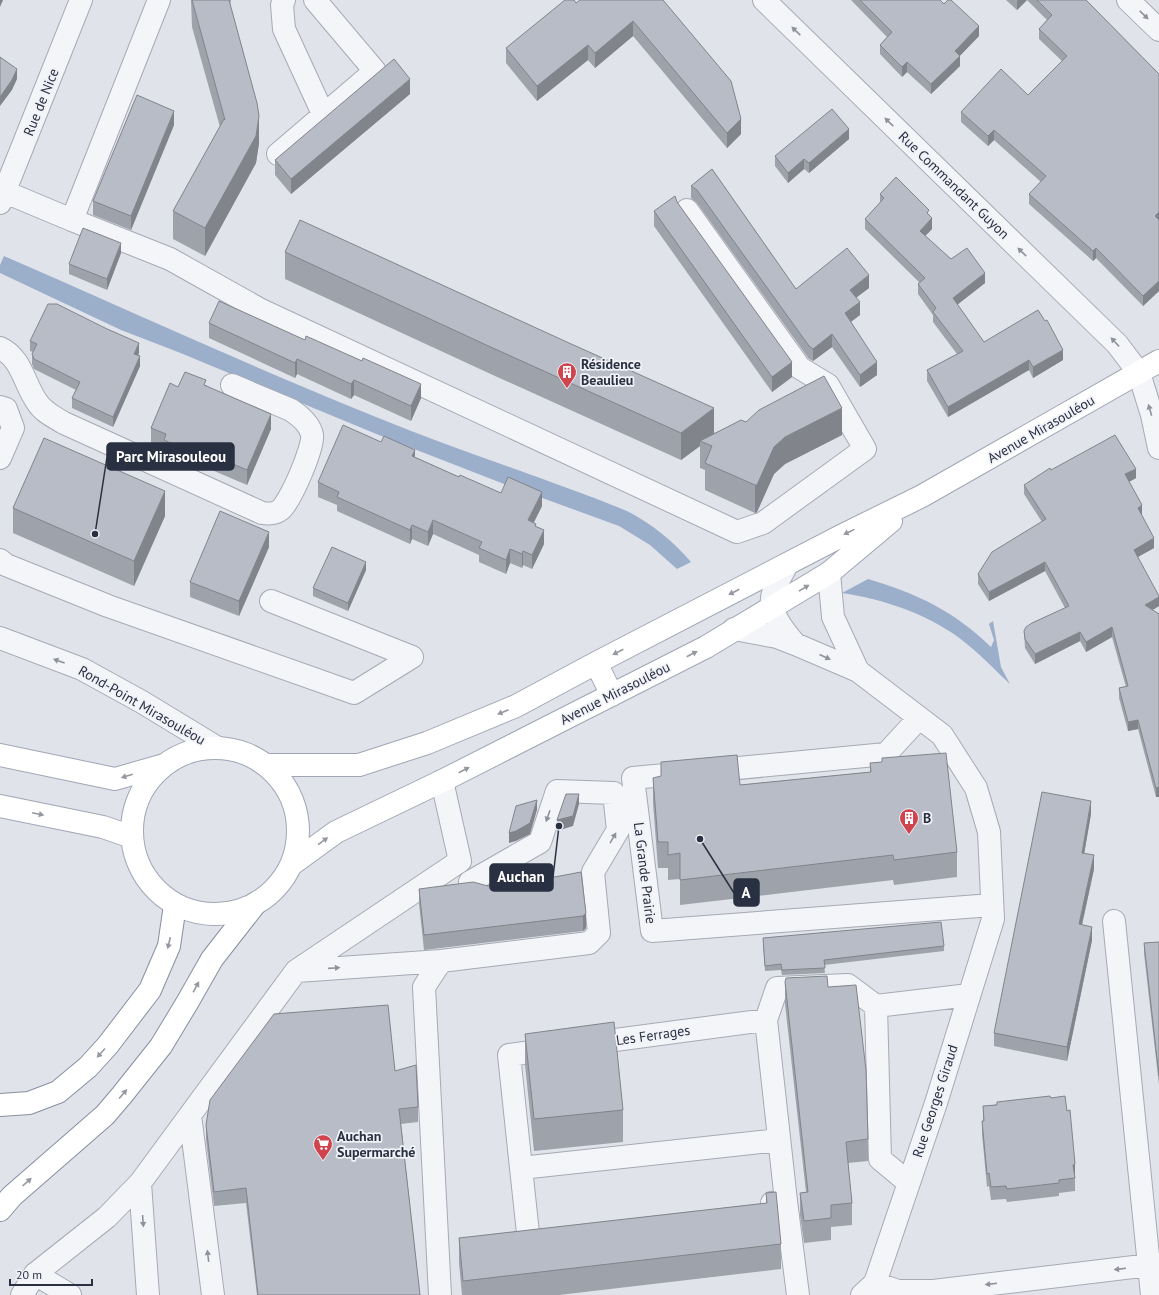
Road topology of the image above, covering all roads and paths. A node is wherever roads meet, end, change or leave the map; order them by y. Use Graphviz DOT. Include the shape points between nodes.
graph roads {
  1 [pos="82,0"];
  2 [pos="159,0"];
  3 [pos="284,0"];
  4 [pos="315,0"];
  5 [pos="764,0"];
  6 [pos="1128,0"];
  7 [pos="1159,30"];
  8 [pos="324,116"];
  9 [pos="278,154"];
  10 [pos="2,197"];
  11 [pos="687,210"];
  12 [pos="72,220"];
  13 [pos="0,348"];
  14 [pos="1159,361"];
  15 [pos="1139,373"];
  16 [pos="232,385"];
  17 [pos="0,407"];
  18 [pos="1159,448"];
  19 [pos="0,458"];
  20 [pos="922,496"];
  21 [pos="0,560"];
  22 [pos="787,565"];
  23 [pos="829,573"];
  24 [pos="271,601"];
  25 [pos="772,608"];
  26 [pos="734,629"];
  27 [pos="0,638"];
  28 [pos="795,644"];
  29 [pos="596,663"];
  30 [pos="858,672"];
  31 [pos="612,695"];
  32 [pos="919,718"];
  33 [pos="216,747"];
  34 [pos="0,755"];
  35 [pos="165,764"];
  36 [pos="266,765"];
  37 [pos="442,781"];
  38 [pos="0,806"];
  39 [pos="132,837"];
  40 [pos="460,861"];
  41 [pos="292,864"];
  42 [pos="593,872"];
  43 [pos="570,877"];
  44 [pos="470,882"];
  45 [pos="502,887"];
  46 [pos="255,904"];
  47 [pos="175,905"];
  48 [pos="992,912"];
  49 [pos="1114,921"];
  50 [pos="441,961"];
  51 [pos="296,971"];
  52 [pos="969,995"];
  53 [pos="876,1006"];
  54 [pos="766,1020"];
  55 [pos="0,1105"];
  56 [pos="190,1115"];
  57 [pos="779,1140"];
  58 [pos="521,1168"];
  59 [pos="140,1182"];
  60 [pos="908,1183"];
  61 [pos="786,1201"];
  62 [pos="755,1205"];
  63 [pos="0,1210"];
  64 [pos="505,1236"];
  65 [pos="1154,1265"];
  66 [pos="36,1274"];
  67 [pos="869,1289"];
  68 [pos="22,1295"];
  69 [pos="70,1295"];
  70 [pos="148,1295"];
  71 [pos="213,1295"];
  72 [pos="440,1295"];
  73 [pos="798,1295"];
  74 [pos="1152,1295"];
  1 -- 10 [label="street, Rue de Nice"];
  2 -- 12 [label="street"];
  3 -- 8 [label="street" via="284,29"];
  4 -- 8 [label="street" via="375,71"];
  15 -- 5 [label="street, Rue Commandant Guyon, one-way" via="1111,338"];
  6 -- 7 [label="street, one-way"];
  8 -- 9 [label="street"];
  10 -- 12 [label="street"];
  11 -- 12 [label="street" via="800,368 828,385 865,449 763,524 737,532 261,310 170,259"];
  13 -- 16 [label="street" via="16,360 41,408 58,420 262,513 270,514 279,511 291,495 312,446 312,436 308,425 291,410"];
  14 -- 15 [label="main road, Avenue Mirasouléou"];
  18 -- 15 [label="street, Rue Commandant Guyon, one-way"];
  15 -- 20 [label="main road, Avenue Mirasouléou"];
  17 -- 19 [label="street" via="6,409 13,428"];
  20 -- 22 [label="main road, Avenue Mirasouléou, one-way"];
  20 -- 23 [label="main road, Avenue Mirasouléou"];
  21 -- 24 [label="street" via="6,565 108,606 354,692 412,657"];
  22 -- 25 [label="street" via="772,595"];
  22 -- 29 [label="main road, Avenue Mirasouléou, one-way"];
  25 -- 23 [label="main road, Avenue Mirasouléou, one-way"];
  23 -- 30 [label="street" via="833,617"];
  25 -- 26 [label="main road, Avenue Mirasouléou"];
  25 -- 28 [label="street" via="783,630"];
  26 -- 28 [label="street, Rue Georges Giraud" via="777,637"];
  31 -- 26 [label="main road, Avenue Mirasouléou, one-way" via="706,647"];
  33 -- 27 [label="street, Rond-Point Mirasouléou, one-way" via="82,669"];
  28 -- 30 [label="street, Rue Georges Giraud, one-way"];
  29 -- 31 [label="main road"];
  29 -- 36 [label="main road, Avenue Mirasouléou, one-way" via="516,706 477,723 427,743 359,765"];
  30 -- 32 [label="street, Rue Georges Giraud"];
  37 -- 31 [label="main road, Avenue Mirasouléou, one-way"];
  32 -- 48 [label="street, Rue Georges Giraud" via="942,735 976,788 989,832"];
  32 -- 48 [label="street, La Grande Prairie" via="886,754 633,778 652,931"];
  33 -- 35 [label="main road" via="189,752"];
  33 -- 36 [label="main road" via="242,752"];
  35 -- 34 [label="main road, one-way" via="116,779"];
  35 -- 39 [label="main road" via="146,784 134,810"];
  36 -- 41 [label="main road" via="285,785 296,810 298,837"];
  37 -- 40 [label="street"];
  41 -- 37 [label="main road, Avenue Mirasouléou, one-way" via="336,832"];
  38 -- 39 [label="main road, one-way" via="103,827"];
  39 -- 47 [label="main road" via="138,864 153,888"];
  40 -- 44 [label="street"];
  40 -- 51 [label="street"];
  41 -- 46 [label="main road" via="277,887"];
  42 -- 43 [label="street"];
  42 -- 44 [label="street, one-way" via="618,830 614,793 557,791 540,842"];
  42 -- 50 [label="street" via="599,933 589,943"];
  44 -- 45 [label="street" via="487,889"];
  46 -- 47 [label="main road" via="229,914 201,914"];
  63 -- 46 [label="main road, one-way" via="18,1190 105,1115 126,1090 161,1046 212,959"];
  47 -- 55 [label="main road, one-way" via="169,946 150,990 108,1045 88,1067 58,1092 29,1103"];
  48 -- 52 [label="street, Rue Georges Giraud"];
  49 -- 65 [label="street"];
  51 -- 50 [label="street, one-way"];
  50 -- 72 [label="street" via="424,987"];
  51 -- 56 [label="street"];
  52 -- 53 [label="street"];
  52 -- 60 [label="street, Rue Georges Giraud"];
  53 -- 54 [label="street" via="848,985 777,988"];
  53 -- 60 [label="street" via="880,1159"];
  54 -- 57 [label="street"];
  54 -- 58 [label="street, Les Ferrages" via="509,1055"];
  56 -- 59 [label="street"];
  71 -- 56 [label="street, one-way"];
  57 -- 58 [label="street"];
  57 -- 61 [label="street"];
  58 -- 64 [label="street, Les Ferrages" via="536,1232"];
  59 -- 66 [label="street" via="108,1217"];
  59 -- 70 [label="street, one-way"];
  60 -- 67 [label="street, Rue Georges Giraud"];
  61 -- 62 [label="street"];
  61 -- 73 [label="street"];
  65 -- 67 [label="street, one-way" via="933,1291 898,1292"];
  65 -- 74 [label="street"];
  66 -- 68 [label="street"];
  66 -- 69 [label="street"];
}
